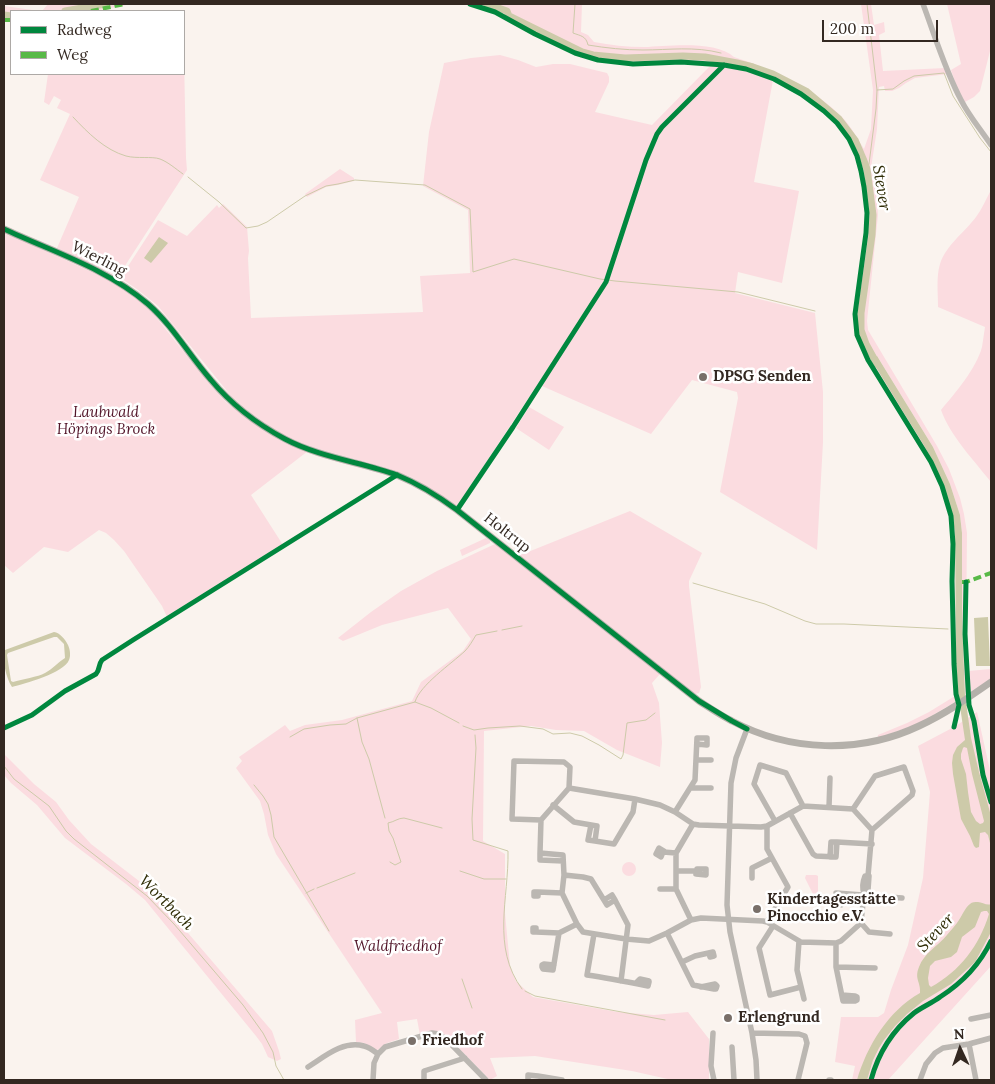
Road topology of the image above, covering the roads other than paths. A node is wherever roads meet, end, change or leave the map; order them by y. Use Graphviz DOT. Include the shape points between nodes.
graph roads {
  1 [pos="923,4"];
  2 [pos="991,145"];
  3 [pos="4,229"];
  4 [pos="228,399"];
  5 [pos="991,682"];
  6 [pos="747,729"];
  7 [pos="697,744"];
  8 [pos="696,760"];
  9 [pos="712,760"];
  10 [pos="830,778"];
  11 [pos="569,788"];
  12 [pos="691,788"];
  13 [pos="711,788"];
  14 [pos="635,799"];
  15 [pos="553,805"];
  16 [pos="803,806"];
  17 [pos="828,808"];
  18 [pos="853,809"];
  19 [pos="675,812"];
  20 [pos="790,814"];
  21 [pos="542,820"];
  22 [pos="775,821"];
  23 [pos="693,824"];
  24 [pos="729,826"];
  25 [pos="767,826"];
  26 [pos="872,830"];
  27 [pos="872,844"];
  28 [pos="663,852"];
  29 [pos="676,853"];
  30 [pos="772,858"];
  31 [pos="676,871"];
  32 [pos="696,872"];
  33 [pos="564,875"];
  34 [pos="752,878"];
  35 [pos="660,889"];
  36 [pos="676,889"];
  37 [pos="538,892"];
  38 [pos="562,893"];
  39 [pos="842,894"];
  40 [pos="864,894"];
  41 [pos="902,898"];
  42 [pos="691,920"];
  43 [pos="728,920"];
  44 [pos="767,922"];
  45 [pos="861,923"];
  46 [pos="577,924"];
  47 [pos="773,926"];
  48 [pos="536,932"];
  49 [pos="559,933"];
  50 [pos="667,933"];
  51 [pos="594,934"];
  52 [pos="890,934"];
  53 [pos="626,939"];
  54 [pos="799,941"];
  55 [pos="836,943"];
  56 [pos="709,953"];
  57 [pos="682,962"];
  58 [pos="554,965"];
  59 [pos="836,967"];
  60 [pos="875,968"];
  61 [pos="621,981"];
  62 [pos="636,984"];
  63 [pos="701,987"];
  64 [pos="801,987"];
  65 [pos="842,995"];
  66 [pos="804,999"];
  67 [pos="991,1015"];
  68 [pos="971,1019"];
  69 [pos="713,1033"];
  70 [pos="752,1033"];
  71 [pos="991,1038"];
  72 [pos="969,1044"];
  73 [pos="732,1048"];
  74 [pos="378,1054"];
  75 [pos="465,1058"];
  76 [pos="308,1067"];
  77 [pos="373,1080"];
  78 [pos="424,1080"];
  79 [pos="486,1080"];
  80 [pos="528,1080"];
  81 [pos="562,1080"];
  82 [pos="714,1080"];
  83 [pos="734,1080"];
  84 [pos="757,1080"];
  85 [pos="798,1080"];
  86 [pos="920,1080"];
  87 [pos="976,1080"];
  1 -- 2 [label="street" via="960,98"];
  3 -- 4 [label="main road, Wierling" via="105,274 136,294 161,317"];
  4 -- 6 [label="main road, Holtrup" via="285,439 397,474 436,495 699,701"];
  5 -- 6 [label="main road, Holtrup" via="928,722 880,740 852,745 806,745"];
  6 -- 24 [label="street" via="732,775"];
  7 -- 8 [label="street"];
  8 -- 9 [label="street"];
  8 -- 12 [label="street" via="695,780"];
  10 -- 17 [label="street"];
  11 -- 14 [label="street"];
  11 -- 15 [label="street"];
  11 -- 21 [label="street" via="570,767 564,762 514,761 512,819"];
  12 -- 13 [label="street"];
  12 -- 19 [label="street"];
  14 -- 15 [label="street" via="633,812 614,844 595,841 597,826 574,822"];
  14 -- 19 [label="street"];
  15 -- 21 [label="street"];
  16 -- 17 [label="street"];
  16 -- 20 [label="street"];
  16 -- 22 [label="street" via="786,773 760,765 754,784"];
  17 -- 18 [label="street"];
  18 -- 26 [label="street"];
  18 -- 26 [label="street" via="875,776 904,767 912,795"];
  19 -- 23 [label="street"];
  20 -- 22 [label="street"];
  20 -- 27 [label="street" via="816,856 836,857 837,842"];
  21 -- 33 [label="street" via="540,860 563,861"];
  22 -- 25 [label="street"];
  23 -- 24 [label="street"];
  23 -- 29 [label="street"];
  24 -- 25 [label="street"];
  24 -- 43 [label="street"];
  25 -- 30 [label="street" via="767,848"];
  26 -- 27 [label="street"];
  27 -- 40 [label="street"];
  28 -- 29 [label="street"];
  29 -- 31 [label="street"];
  30 -- 34 [label="street" via="752,868"];
  30 -- 44 [label="street" via="788,887"];
  31 -- 32 [label="street"];
  31 -- 36 [label="street"];
  33 -- 38 [label="street"];
  33 -- 53 [label="street" via="591,879 606,905 615,900 628,925"];
  35 -- 36 [label="street"];
  36 -- 42 [label="street"];
  37 -- 38 [label="street"];
  38 -- 46 [label="street"];
  39 -- 40 [label="street"];
  40 -- 41 [label="street"];
  40 -- 45 [label="street"];
  42 -- 43 [label="street"];
  42 -- 50 [label="street"];
  43 -- 44 [label="street"];
  43 -- 70 [label="street"];
  44 -- 47 [label="street"];
  45 -- 52 [label="street" via="869,932"];
  45 -- 55 [label="street"];
  46 -- 49 [label="street"];
  46 -- 51 [label="street" via="582,932"];
  47 -- 54 [label="street"];
  47 -- 64 [label="street" via="760,948 770,995"];
  48 -- 49 [label="street"];
  49 -- 58 [label="street"];
  50 -- 53 [label="street" via="649,941"];
  50 -- 57 [label="street"];
  51 -- 53 [label="street"];
  51 -- 61 [label="street" via="587,975"];
  53 -- 61 [label="street"];
  54 -- 55 [label="street"];
  54 -- 64 [label="street" via="797,970"];
  55 -- 59 [label="street"];
  56 -- 57 [label="street"];
  57 -- 63 [label="street" via="693,985"];
  59 -- 60 [label="street"];
  59 -- 65 [label="street"];
  61 -- 62 [label="street"];
  64 -- 66 [label="street"];
  67 -- 68 [label="street"];
  69 -- 82 [label="street"];
  70 -- 84 [label="street"];
  70 -- 85 [label="street" via="806,1036"];
  71 -- 72 [label="street"];
  72 -- 86 [label="street" via="943,1048 935,1053 926,1064"];
  72 -- 87 [label="street"];
  73 -- 83 [label="street"];
  74 -- 75 [label="street" via="386,1047 436,1033"];
  74 -- 76 [label="street" via="366,1046 355,1044 342,1047"];
  74 -- 77 [label="street"];
  75 -- 78 [label="street" via="424,1071"];
  75 -- 79 [label="street"];
  80 -- 81 [label="street" via="528,1075"];
}
